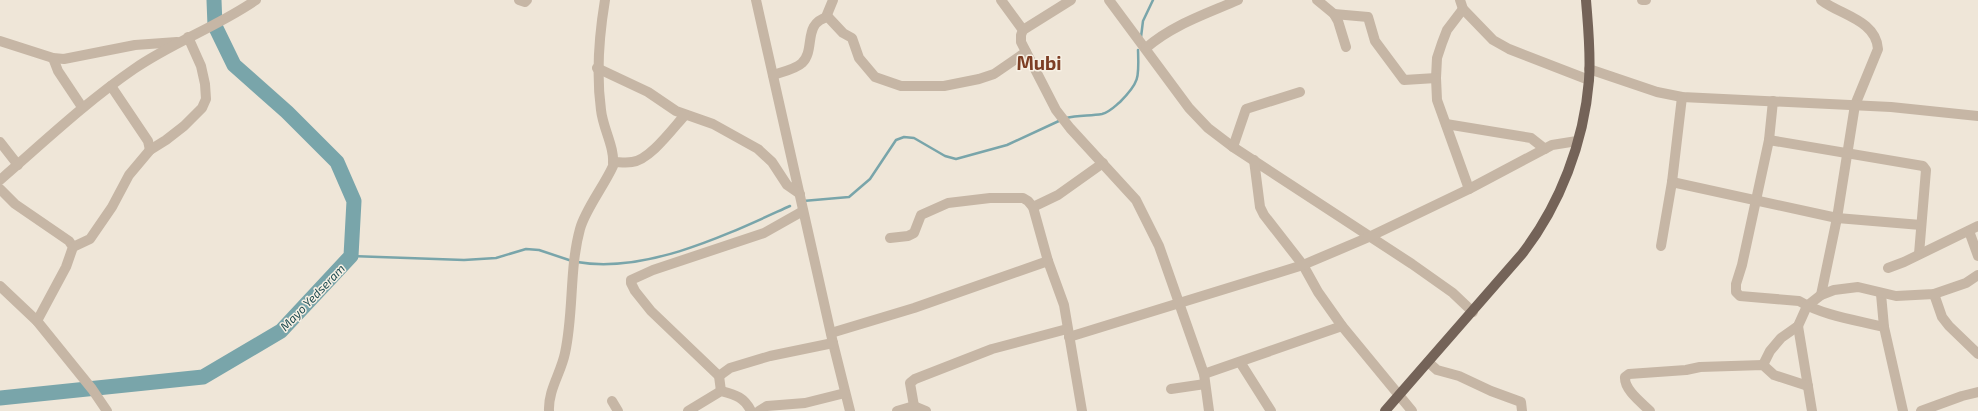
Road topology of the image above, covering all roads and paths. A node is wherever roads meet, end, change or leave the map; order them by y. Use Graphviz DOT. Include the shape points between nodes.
graph roads {
  1 [pos="256,0"];
  2 [pos="518,0"];
  3 [pos="528,0"];
  4 [pos="605,0"];
  5 [pos="756,0"];
  6 [pos="833,0"];
  7 [pos="1002,0"];
  8 [pos="1071,0"];
  9 [pos="1109,0"];
  10 [pos="1238,0"];
  11 [pos="1317,0"];
  12 [pos="1586,0"];
  13 [pos="1642,0"];
  14 [pos="1646,0"];
  15 [pos="1821,0"];
  16 [pos="1461,5"];
  17 [pos="1334,14"];
  18 [pos="826,17"];
  19 [pos="1023,30"];
  20 [pos="183,39"];
  21 [pos="0,41"];
  22 [pos="1346,47"];
  23 [pos="1146,48"];
  24 [pos="1026,52"];
  25 [pos="53,58"];
  26 [pos="597,68"];
  27 [pos="1589,74"];
  28 [pos="773,75"];
  29 [pos="1436,78"];
  30 [pos="111,86"];
  31 [pos="1300,92"];
  32 [pos="1682,97"];
  33 [pos="1774,101"];
  34 [pos="1856,105"];
  35 [pos="82,107"];
  36 [pos="685,115"];
  37 [pos="1978,116"];
  38 [pos="1446,124"];
  39 [pos="1769,140"];
  40 [pos="1577,141"];
  41 [pos="0,142"];
  42 [pos="1233,147"];
  43 [pos="1545,149"];
  44 [pos="150,150"];
  45 [pos="1849,153"];
  46 [pos="1254,160"];
  47 [pos="613,162"];
  48 [pos="1104,163"];
  49 [pos="18,165"];
  50 [pos="0,180"];
  51 [pos="1672,182"];
  52 [pos="0,188"];
  53 [pos="1468,189"];
  54 [pos="800,194"];
  55 [pos="1756,202"];
  56 [pos="1032,207"];
  57 [pos="804,211"];
  58 [pos="1837,218"];
  59 [pos="1921,226"];
  60 [pos="1974,229"];
  61 [pos="1369,237"];
  62 [pos="890,238"];
  63 [pos="1661,246"];
  64 [pos="73,247"];
  65 [pos="1919,254"];
  66 [pos="1978,256"];
  67 [pos="1048,261"];
  68 [pos="1303,265"];
  69 [pos="1888,268"];
  70 [pos="1978,275"];
  71 [pos="1,289"];
  72 [pos="1881,294"];
  73 [pos="1934,294"];
  74 [pos="1821,295"];
  75 [pos="1179,304"];
  76 [pos="1807,306"];
  77 [pos="1473,312"];
  78 [pos="37,321"];
  79 [pos="1342,326"];
  80 [pos="1798,326"];
  81 [pos="1884,327"];
  82 [pos="1068,333"];
  83 [pos="832,338"];
  84 [pos="1978,354"];
  85 [pos="1240,362"];
  86 [pos="1428,362"];
  87 [pos="1763,365"];
  88 [pos="718,376"];
  89 [pos="1205,379"];
  90 [pos="1808,386"];
  91 [pos="1171,390"];
  92 [pos="722,391"];
  93 [pos="1978,392"];
  94 [pos="845,393"];
  95 [pos="1400,394"];
  96 [pos="612,402"];
  97 [pos="914,406"];
  98 [pos="107,411"];
  99 [pos="549,411"];
  100 [pos="618,411"];
  101 [pos="688,411"];
  102 [pos="751,411"];
  103 [pos="759,411"];
  104 [pos="850,411"];
  105 [pos="897,411"];
  106 [pos="926,411"];
  107 [pos="1082,411"];
  108 [pos="1209,411"];
  109 [pos="1271,411"];
  110 [pos="1385,411"];
  111 [pos="1412,411"];
  112 [pos="1522,411"];
  113 [pos="1650,411"];
  114 [pos="1812,411"];
  115 [pos="1903,411"];
  116 [pos="1922,411"];
  1 -- 20 [label="street" via="232,17"];
  2 -- 3 [label="street"];
  4 -- 26 [label="street"];
  5 -- 28 [label="street"];
  6 -- 18 [label="street"];
  7 -- 19 [label="street"];
  8 -- 19 [label="street"];
  9 -- 23 [label="street"];
  10 -- 23 [label="street" via="1198,16 1156,39"];
  11 -- 17 [label="street"];
  12 -- 27 [label="main road"];
  13 -- 14 [label="street"];
  15 -- 34 [label="street" via="1867,26 1877,39 1878,49"];
  16 -- 27 [label="street" via="1493,40 1509,49"];
  16 -- 29 [label="street" via="1442,43 1437,58"];
  17 -- 22 [label="street"];
  17 -- 29 [label="street" via="1368,17 1375,41 1404,80"];
  18 -- 24 [label="street" via="852,38 859,58 875,77 901,86 944,86 979,80 994,74"];
  18 -- 28 [label="street" via="816,22 806,58 801,64"];
  19 -- 24 [label="street" via="1021,42"];
  20 -- 25 [label="street" via="135,45 64,59"];
  20 -- 30 [label="street"];
  20 -- 44 [label="street" via="201,66 206,99 202,108 184,126"];
  21 -- 25 [label="street"];
  23 -- 42 [label="street" via="1189,108 1208,128"];
  24 -- 48 [label="street" via="1056,110"];
  25 -- 35 [label="street" via="58,71"];
  26 -- 36 [label="street" via="648,92"];
  26 -- 47 [label="street" via="601,111"];
  27 -- 32 [label="street"];
  27 -- 40 [label="main road"];
  28 -- 54 [label="street"];
  29 -- 38 [label="street" via="1437,100"];
  30 -- 35 [label="street"];
  30 -- 44 [label="street" via="148,141"];
  31 -- 42 [label="street" via="1246,109"];
  32 -- 33 [label="street"];
  32 -- 51 [label="street"];
  33 -- 34 [label="street"];
  33 -- 39 [label="street"];
  34 -- 37 [label="street"];
  34 -- 45 [label="street"];
  35 -- 49 [label="street"];
  36 -- 47 [label="street" via="671,133 645,156 633,162"];
  36 -- 54 [label="street" via="713,124 758,149 772,162 787,186"];
  38 -- 43 [label="street" via="1531,138"];
  38 -- 53 [label="street"];
  39 -- 45 [label="street"];
  39 -- 55 [label="street"];
  40 -- 43 [label="street" via="1552,145"];
  40 -- 77 [label="main road" via="1561,188 1536,236"];
  41 -- 49 [label="street"];
  42 -- 46 [label="street"];
  43 -- 53 [label="street"];
  44 -- 64 [label="street" via="129,175 112,207 90,239"];
  45 -- 58 [label="street"];
  45 -- 59 [label="street" via="1923,166 1926,170"];
  46 -- 61 [label="street"];
  46 -- 68 [label="street" via="1262,211"];
  47 -- 99 [label="street" via="580,227 574,257 566,351 561,371 552,388"];
  48 -- 56 [label="street" via="1058,195"];
  48 -- 75 [label="street" via="1136,200 1159,246"];
  49 -- 50 [label="street"];
  51 -- 55 [label="street"];
  51 -- 63 [label="street"];
  52 -- 64 [label="street" via="15,204 69,241"];
  53 -- 61 [label="street"];
  54 -- 57 [label="street"];
  55 -- 58 [label="street"];
  55 -- 76 [label="street" via="1736,292 1740,296 1799,301"];
  56 -- 62 [label="street" via="1028,201 1015,198 948,203 921,215 914,232 908,236"];
  56 -- 67 [label="street"];
  57 -- 83 [label="street"];
  57 -- 88 [label="street" via="764,233 653,270 631,280 635,291 652,311"];
  58 -- 59 [label="street"];
  58 -- 74 [label="street"];
  59 -- 65 [label="street"];
  60 -- 65 [label="street"];
  60 -- 66 [label="street"];
  61 -- 68 [label="street"];
  61 -- 77 [label="street" via="1435,281"];
  64 -- 78 [label="street" via="66,267"];
  65 -- 69 [label="street"];
  67 -- 82 [label="street" via="1064,305"];
  67 -- 83 [label="street"];
  68 -- 75 [label="street"];
  68 -- 79 [label="street"];
  70 -- 73 [label="street" via="1966,283"];
  71 -- 78 [label="street"];
  72 -- 73 [label="street"];
  72 -- 74 [label="street" via="1858,287 1834,290"];
  72 -- 81 [label="street"];
  73 -- 84 [label="street" via="1942,317"];
  74 -- 76 [label="street"];
  75 -- 82 [label="street"];
  75 -- 89 [label="street"];
  76 -- 80 [label="street"];
  76 -- 81 [label="street"];
  77 -- 86 [label="main road"];
  78 -- 98 [label="street"];
  79 -- 85 [label="street"];
  79 -- 95 [label="street"];
  80 -- 87 [label="street" via="1781,338"];
  80 -- 90 [label="street"];
  81 -- 115 [label="street"];
  82 -- 97 [label="street" via="992,349 915,379 909,387"];
  82 -- 107 [label="street"];
  83 -- 88 [label="street" via="730,368"];
  83 -- 94 [label="street"];
  85 -- 89 [label="street"];
  85 -- 109 [label="street"];
  86 -- 95 [label="main road"];
  86 -- 112 [label="street" via="1437,370 1459,376 1496,394 1521,402"];
  87 -- 90 [label="street" via="1774,374"];
  87 -- 113 [label="street" via="1700,367 1629,374 1624,382"];
  88 -- 92 [label="street"];
  89 -- 91 [label="street"];
  89 -- 108 [label="street"];
  90 -- 114 [label="street"];
  92 -- 101 [label="street"];
  92 -- 102 [label="street" via="741,397"];
  93 -- 116 [label="street"];
  94 -- 103 [label="street" via="804,403 767,406"];
  94 -- 104 [label="street"];
  95 -- 110 [label="main road"];
  95 -- 111 [label="street"];
  96 -- 100 [label="street"];
  97 -- 105 [label="street"];
  97 -- 106 [label="street"];
}
